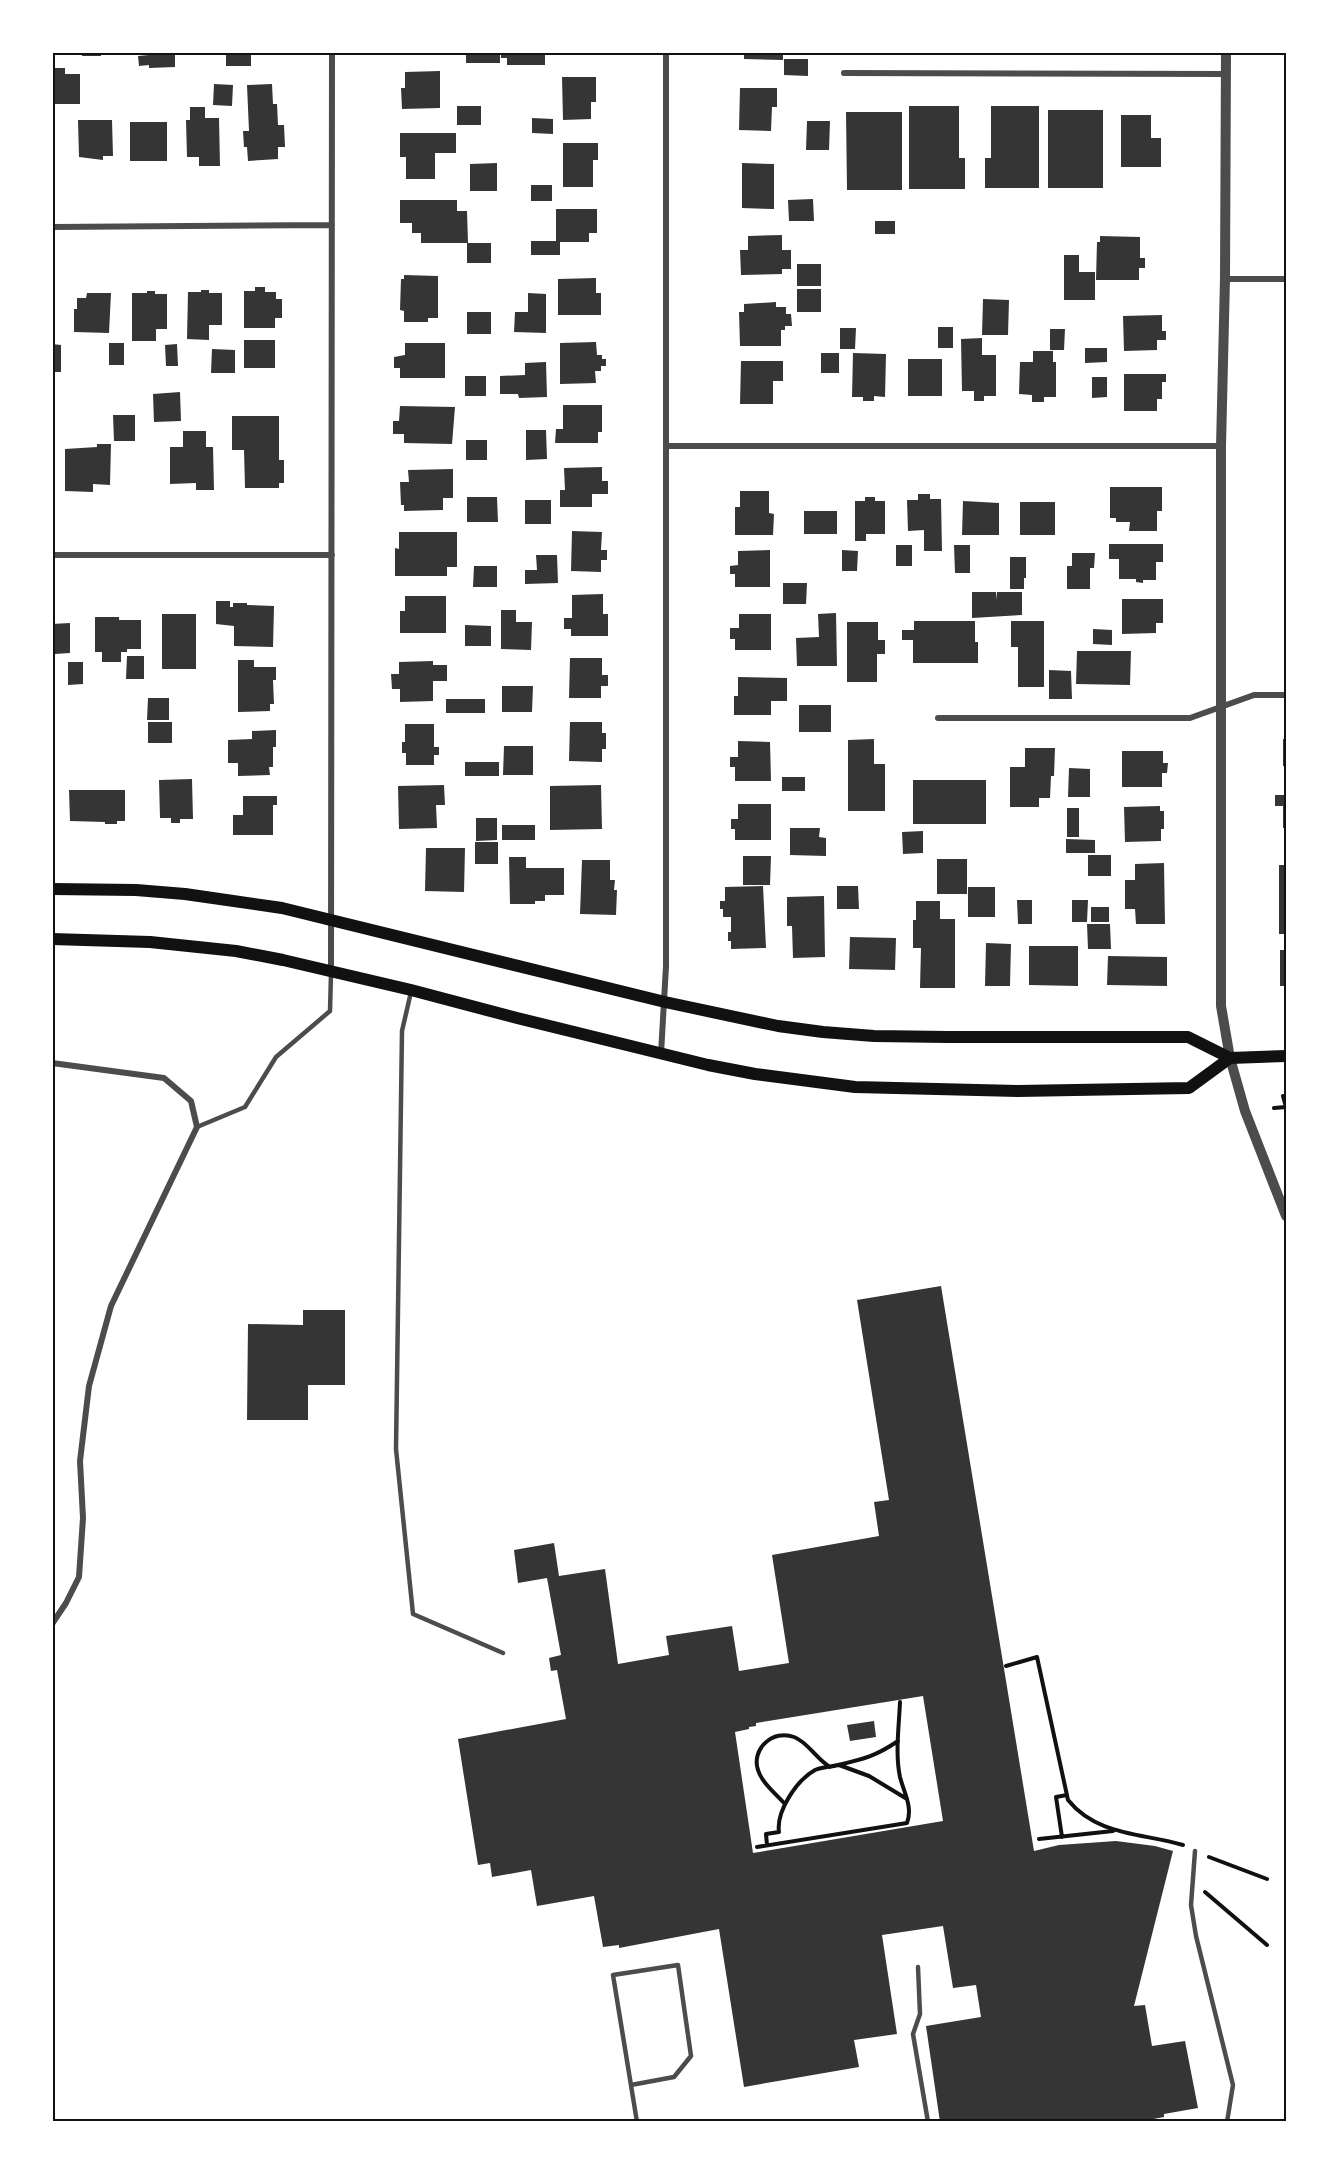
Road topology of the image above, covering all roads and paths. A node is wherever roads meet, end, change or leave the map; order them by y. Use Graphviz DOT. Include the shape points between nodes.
graph roads {
  1 [pos="332,52"];
  2 [pos="666,52"];
  3 [pos="1226,52"];
  4 [pos="844,73"];
  5 [pos="1226,74"];
  6 [pos="332,225"];
  7 [pos="52,227"];
  8 [pos="1225,279"];
  9 [pos="1287,279"];
  10 [pos="666,446"];
  11 [pos="1221,446"];
  12 [pos="52,555"];
  13 [pos="332,555"];
  14 [pos="1287,695"];
  15 [pos="1220,706"];
  16 [pos="938,718"];
  17 [pos="52,889"];
  18 [pos="331,919"];
  19 [pos="52,939"];
  20 [pos="331,970"];
  21 [pos="411,990"];
  22 [pos="665,1002"];
  23 [pos="662,1054"];
  24 [pos="1287,1056"];
  25 [pos="1230,1058"];
  26 [pos="52,1063"];
  27 [pos="1283,1096"];
  28 [pos="1286,1107"];
  29 [pos="1274,1108"];
  30 [pos="197,1127"];
  31 [pos="1287,1216"];
  32 [pos="52,1624"];
  33 [pos="503,1653"];
  34 [pos="1006,1666"];
  35 [pos="900,1702"];
  36 [pos="899,1741"];
  37 [pos="839,1765"];
  38 [pos="830,1767"];
  39 [pos="1067,1795"];
  40 [pos="907,1800"];
  41 [pos="784,1803"];
  42 [pos="1113,1831"];
  43 [pos="1062,1837"];
  44 [pos="1039,1839"];
  45 [pos="767,1845"];
  46 [pos="757,1847"];
  47 [pos="1196,1851"];
  48 [pos="1268,1879"];
  49 [pos="1193,1882"];
  50 [pos="1267,1945"];
  51 [pos="918,1967"];
  52 [pos="631,2085"];
  53 [pos="637,2121"];
  54 [pos="928,2121"];
  55 [pos="1227,2121"];
  1 -- 6 [label="street"];
  2 -- 10 [label="street"];
  3 -- 5 [label="street"];
  4 -- 5 [label="street"];
  5 -- 8 [label="street"];
  6 -- 7 [label="street"];
  6 -- 13 [label="street"];
  8 -- 9 [label="street"];
  8 -- 11 [label="street"];
  10 -- 11 [label="street"];
  10 -- 22 [label="street"];
  11 -- 15 [label="street"];
  12 -- 13 [label="street"];
  13 -- 18 [label="street"];
  14 -- 15 [label="street" via="1254,695"];
  15 -- 16 [label="street" via="1190,718"];
  15 -- 25 [label="street" via="1221,1006"];
  17 -- 18 [label="main road" via="185,894"];
  18 -- 20 [label="street"];
  18 -- 22 [label="main road"];
  19 -- 20 [label="main road" via="139,941 236,951"];
  20 -- 21 [label="main road"];
  20 -- 30 [label="lane" via="330,1011 276,1057 245,1107"];
  21 -- 23 [label="main road"];
  21 -- 33 [label="lane" via="402,1031 396,1449 413,1614"];
  22 -- 23 [label="street"];
  22 -- 25 [label="main road" via="778,1026 874,1036 1188,1037"];
  23 -- 25 [label="main road" via="755,1074 855,1087 1018,1091 1189,1088"];
  24 -- 25 [label="main road"];
  25 -- 31 [label="street" via="1245,1111"];
  26 -- 30 [label="street" via="164,1078 191,1101"];
  27 -- 28 [label="path"];
  28 -- 29 [label="path"];
  30 -- 32 [label="street" via="111,1306 89,1386 80,1461 83,1518 79,1577"];
  34 -- 39 [label="path" via="1037,1657"];
  35 -- 36 [label="path"];
  36 -- 37 [label="path" via="868,1759"];
  36 -- 40 [label="path" via="900,1775"];
  37 -- 38 [label="path"];
  37 -- 40 [label="path" via="869,1776"];
  38 -- 41 [label="path" via="816,1770"];
  38 -- 41 [label="path" via="799,1739 782,1735 766,1742 758,1755 758,1771"];
  39 -- 42 [label="path" via="1077,1811"];
  39 -- 43 [label="path" via="1056,1797"];
  40 -- 45 [label="path" via="907,1823"];
  41 -- 45 [label="path" via="779,1832 766,1834"];
  42 -- 43 [label="path"];
  42 -- 47 [label="path" via="1166,1840"];
  43 -- 44 [label="path"];
  45 -- 46 [label="path"];
  47 -- 48 [label="path"];
  47 -- 49 [label="lane"];
  49 -- 50 [label="path"];
  49 -- 55 [label="lane" via="1191,1905 1196,1936 1233,2085"];
  51 -- 54 [label="lane" via="920,2014 914,2034"];
  52 -- 52 [label="lane" via="614,1975 678,1965 691,2056 674,2077"];
  52 -- 53 [label="lane"];
}
